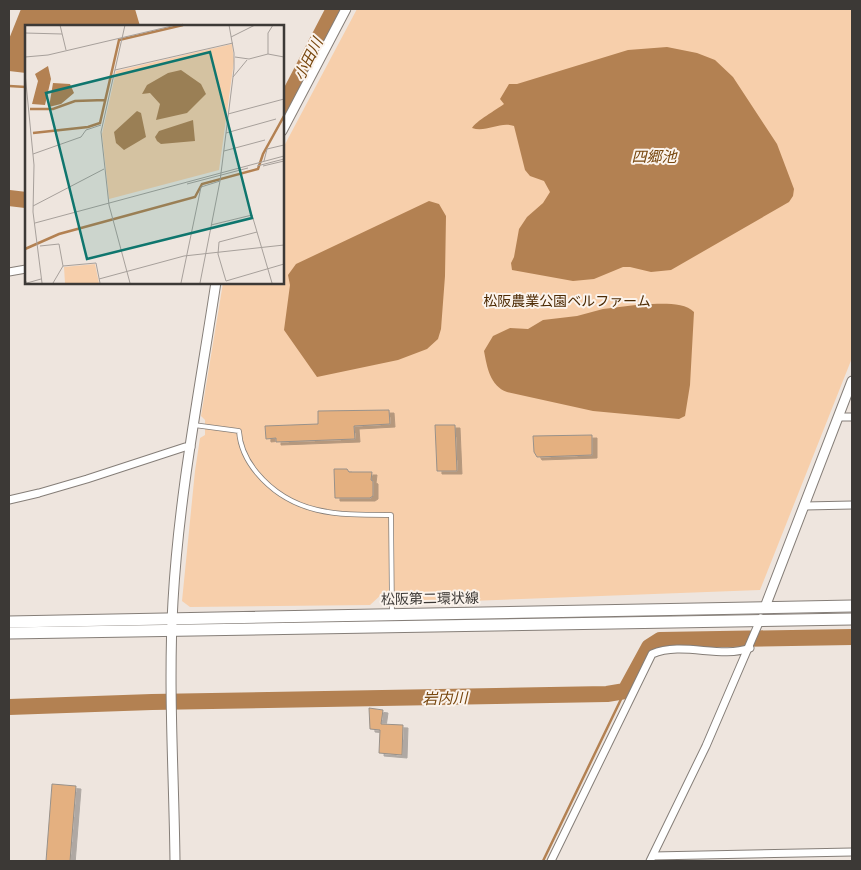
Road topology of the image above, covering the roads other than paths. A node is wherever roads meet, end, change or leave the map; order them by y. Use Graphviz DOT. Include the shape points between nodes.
graph roads {
  1 [pos="346,9"];
  2 [pos="284,126"];
  3 [pos="25,269"];
  4 [pos="9,272"];
  5 [pos="216,284"];
  6 [pos="852,381"];
  7 [pos="838,417"];
  8 [pos="852,417"];
  9 [pos="194,425"];
  10 [pos="191,447"];
  11 [pos="9,500"];
  12 [pos="852,505"];
  13 [pos="805,506"];
  14 [pos="852,606"];
  15 [pos="765,607"];
  16 [pos="392,614"];
  17 [pos="852,619"];
  18 [pos="9,622"];
  19 [pos="172,624"];
  20 [pos="758,626"];
  21 [pos="9,633"];
  22 [pos="750,648"];
  23 [pos="852,852"];
  24 [pos="652,858"];
  25 [pos="174,861"];
  26 [pos="551,861"];
  1 -- 2 [label="street"];
  3 -- 4 [label="street"];
  5 -- 9 [label="street"];
  6 -- 7 [label="street"];
  7 -- 8 [label="street"];
  7 -- 13 [label="street"];
  9 -- 10 [label="street"];
  9 -- 16 [label="lane" via="239,431 240,443 253,468 277,492 299,505 344,515 391,516"];
  10 -- 11 [label="street" via="39,494"];
  10 -- 19 [label="street" via="178,543"];
  12 -- 13 [label="street"];
  13 -- 15 [label="street"];
  14 -- 15 [label="main road, 松阪第二環状線"];
  15 -- 16 [label="main road, 松阪第二環状線"];
  15 -- 20 [label="street"];
  16 -- 19 [label="main road, 松阪第二環状線"];
  17 -- 20 [label="main road, 松阪第二環状線"];
  18 -- 19 [label="main road, 松阪第二環状線"];
  19 -- 20 [label="main road, 松阪第二環状線"];
  19 -- 21 [label="main road, 松阪第二環状線"];
  19 -- 25 [label="street"];
  20 -- 22 [label="street"];
  22 -- 24 [label="street"];
  22 -- 26 [label="street" via="730,652 664,650 652,654"];
  23 -- 24 [label="street"];
}
